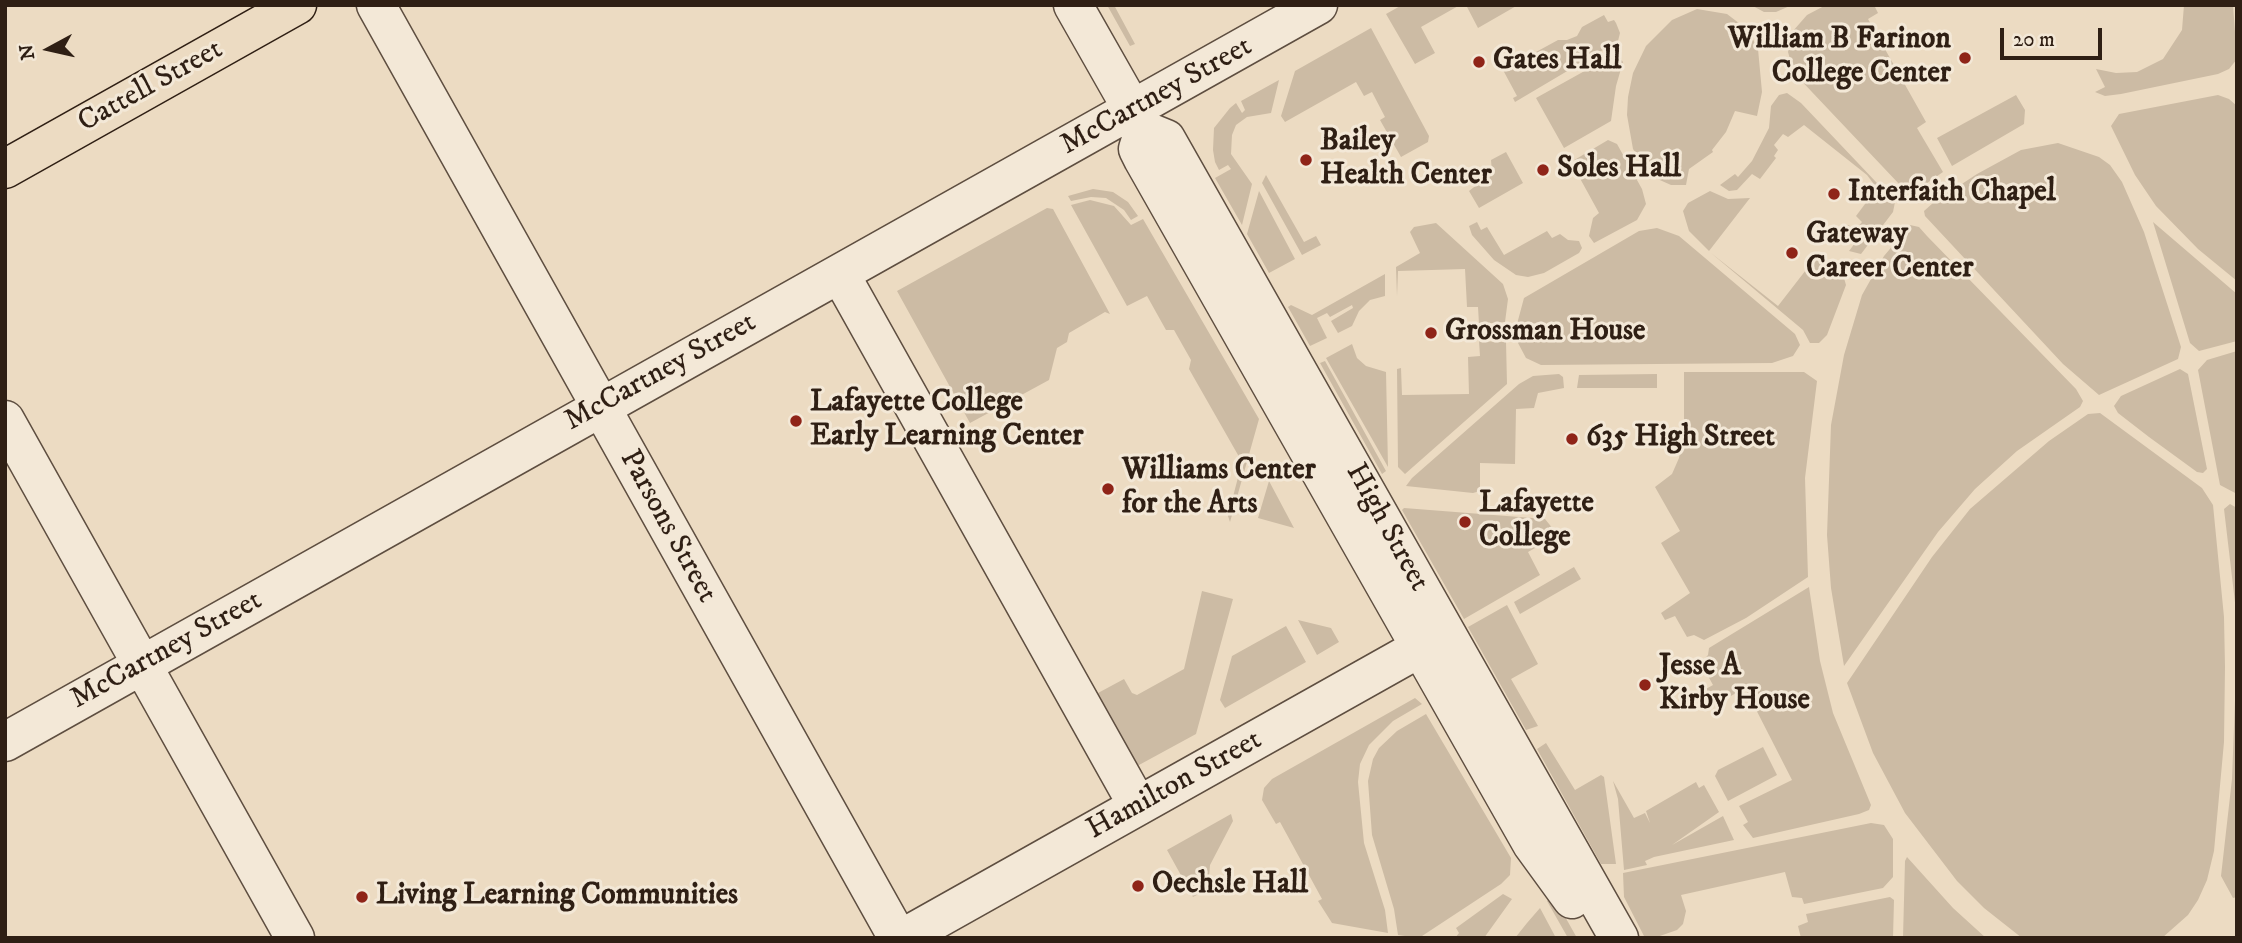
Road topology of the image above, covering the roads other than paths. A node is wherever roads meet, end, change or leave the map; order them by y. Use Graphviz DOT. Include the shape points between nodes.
graph roads {
  1 [pos="297,5"];
  2 [pos="376,5"];
  3 [pos="1073,5"];
  4 [pos="1318,5"];
  5 [pos="1138,120"];
  6 [pos="5,169"];
  7 [pos="840,274"];
  8 [pos="600,408"];
  9 [pos="5,420"];
  10 [pos="1433,641"];
  11 [pos="142,665"];
  12 [pos="5,742"];
  13 [pos="1138,806"];
  14 [pos="295,938"];
  15 [pos="898,938"];
  16 [pos="903,938"];
  17 [pos="1594,938"];
  18 [pos="1619,938"];
  1 -- 6 [label="main road, Cattell Street"];
  2 -- 8 [label="street, Parsons Street"];
  3 -- 5 [label="street, High Street"];
  4 -- 5 [label="street, McCartney Street"];
  5 -- 7 [label="street, McCartney Street"];
  5 -- 10 [label="street, High Street" via="1166,139"];
  7 -- 8 [label="street, McCartney Street"];
  7 -- 13 [label="street"];
  8 -- 11 [label="street, McCartney Street"];
  8 -- 15 [label="street, Parsons Street"];
  9 -- 11 [label="street"];
  10 -- 13 [label="street, Hamilton Street"];
  10 -- 17 [label="street, High Street" via="1532,844 1566,889"];
  10 -- 18 [label="street, High Street"];
  11 -- 12 [label="street, McCartney Street"];
  11 -- 14 [label="street"];
  13 -- 16 [label="street, Hamilton Street"];
}
